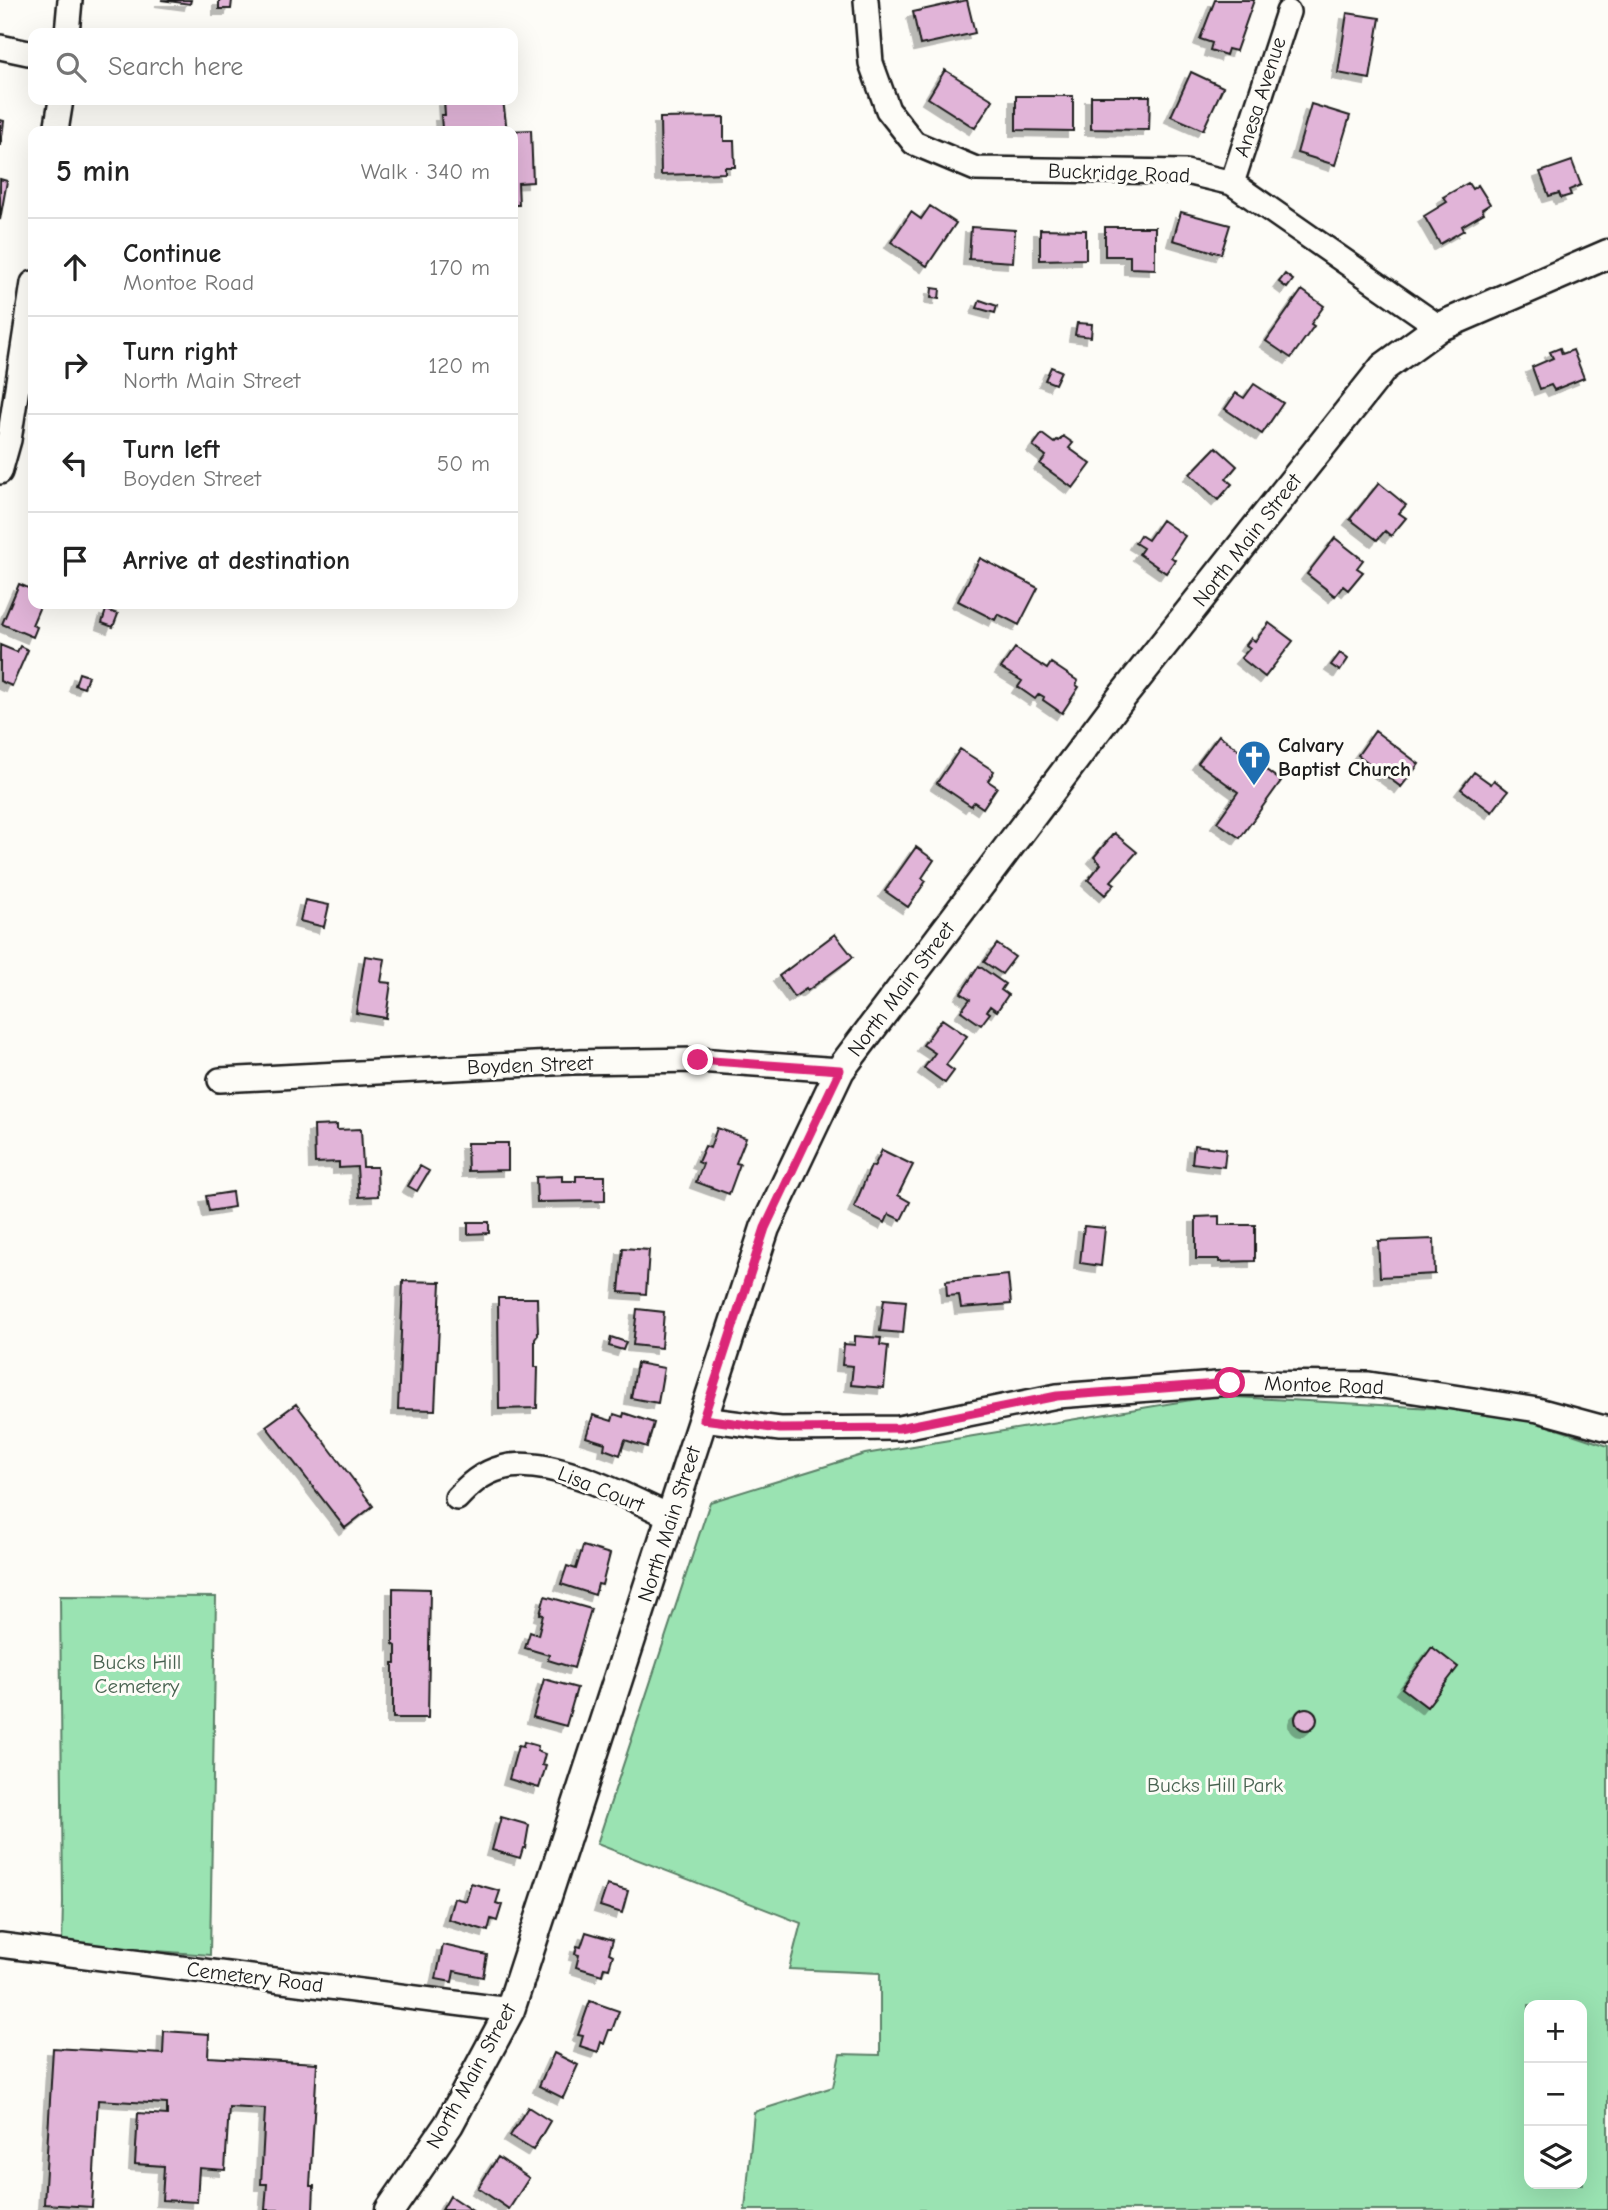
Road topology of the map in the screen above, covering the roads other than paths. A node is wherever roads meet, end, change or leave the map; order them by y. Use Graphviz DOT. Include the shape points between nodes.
graph roads {
  1 [pos="69,0"];
  2 [pos="866,0"];
  3 [pos="1288,12"];
  4 [pos="67,28"];
  5 [pos="0,47"];
  6 [pos="28,53"];
  7 [pos="60,105"];
  8 [pos="57,126"];
  9 [pos="1232,183"];
  10 [pos="1608,254"];
  11 [pos="28,315"];
  12 [pos="1439,327"];
  13 [pos="0,472"];
  14 [pos="840,1070"];
  15 [pos="220,1080"];
  16 [pos="703,1419"];
  17 [pos="1608,1429"];
  18 [pos="457,1498"];
  19 [pos="671,1517"];
  20 [pos="0,1945"];
  21 [pos="510,2010"];
  22 [pos="390,2210"];
  1 -- 4 [label="street"];
  2 -- 9 [label="street, Buckridge Road" via="871,63 888,110 914,144 976,169 1186,172"];
  3 -- 9 [label="street, Anesa Avenue"];
  5 -- 6 [label="street"];
  7 -- 8 [label="street"];
  9 -- 12 [label="street, Buckridge Road"];
  10 -- 12 [label="main road, North Main Street"];
  11 -- 13 [label="street"];
  12 -- 14 [label="main road, North Main Street" via="1384,367 1121,698"];
  14 -- 15 [label="street, Boyden Street" via="698,1060 572,1062"];
  14 -- 16 [label="main road, North Main Street" via="765,1228"];
  16 -- 17 [label="street, Montoe Road" via="780,1429 899,1428 1057,1396 1230,1383 1370,1384 1538,1410"];
  16 -- 19 [label="main road, North Main Street"];
  18 -- 19 [label="street, Lisa Court" via="474,1480 502,1467 544,1466 601,1485"];
  19 -- 21 [label="main road, North Main Street"];
  20 -- 21 [label="street, Cemetery Road"];
  21 -- 22 [label="main road, North Main Street" via="449,2124"];
}
